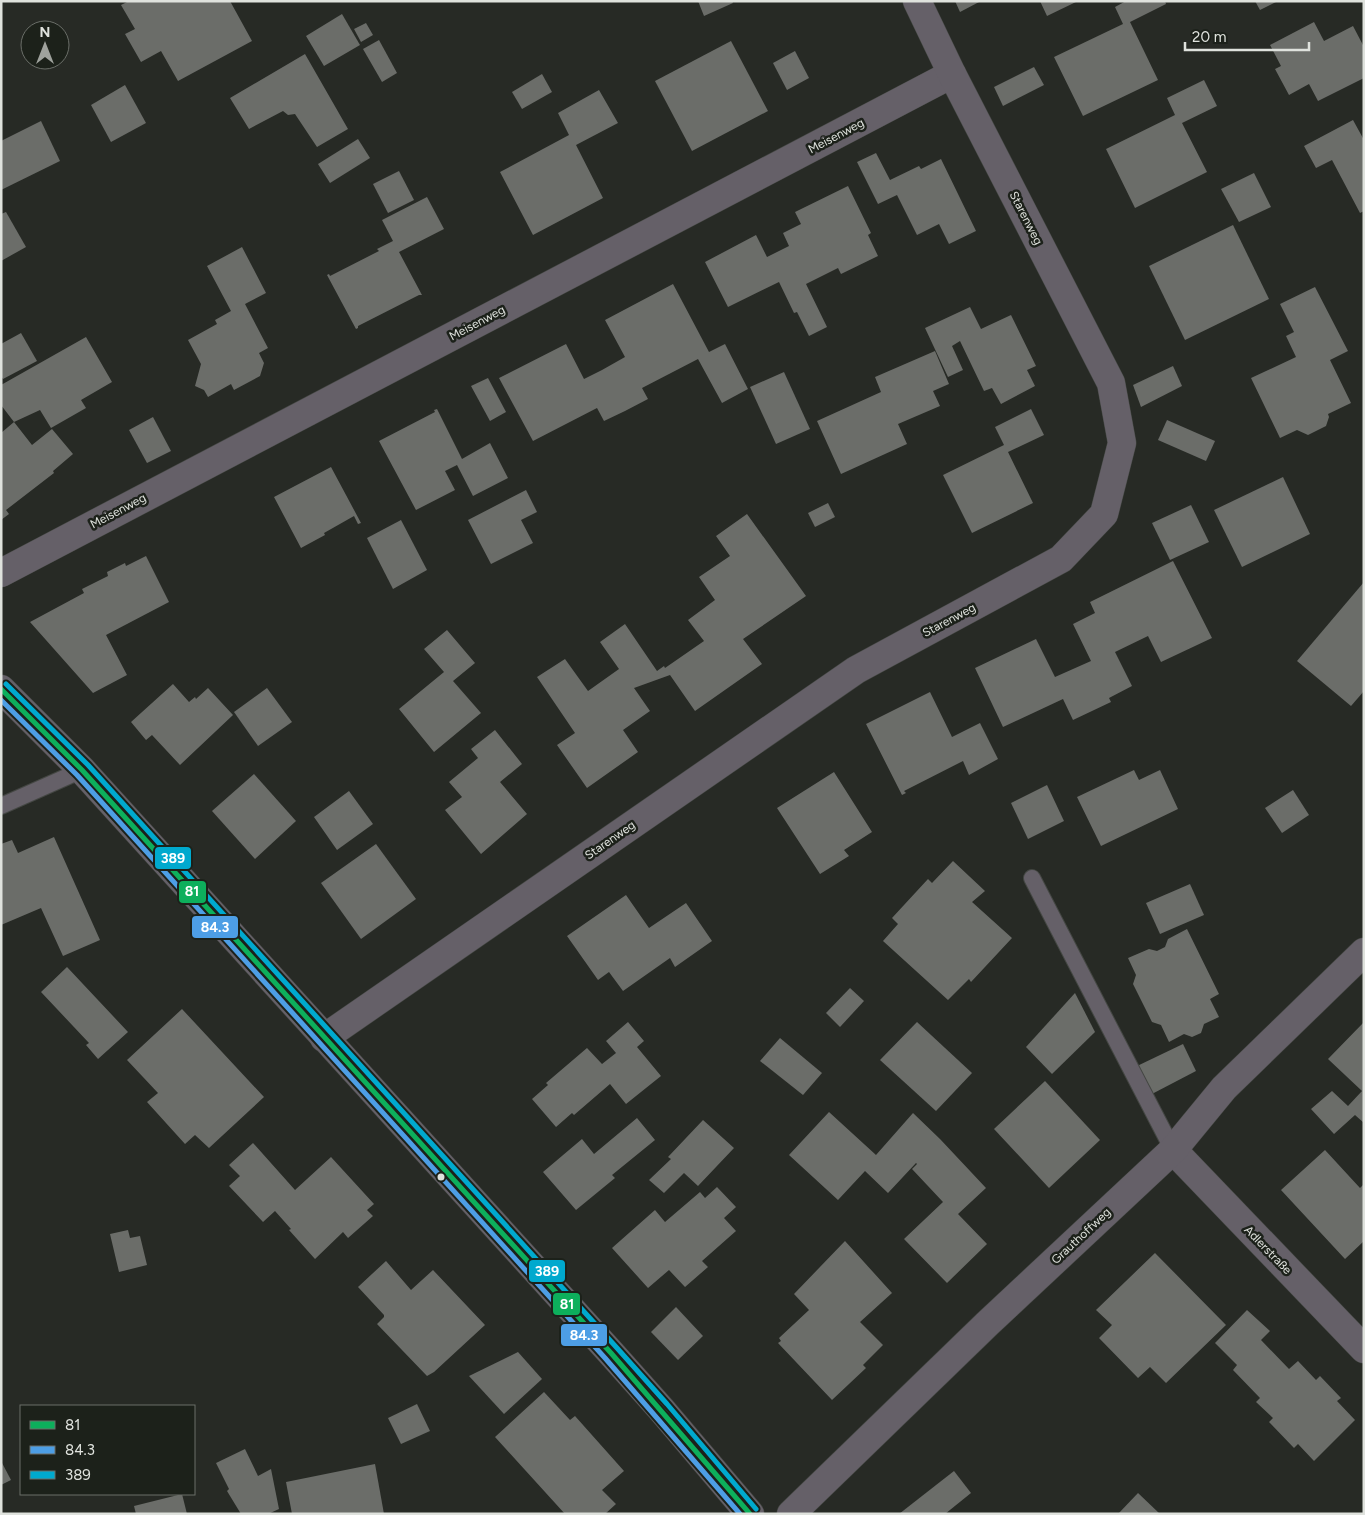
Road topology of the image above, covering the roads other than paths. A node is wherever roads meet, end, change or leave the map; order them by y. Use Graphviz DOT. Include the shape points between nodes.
graph roads {
  1 [pos="917,1"];
  2 [pos="952,74"];
  3 [pos="1,573"];
  4 [pos="1,689"];
  5 [pos="82,770"];
  6 [pos="1,806"];
  7 [pos="1032,878"];
  8 [pos="1364,952"];
  9 [pos="324,1038"];
  10 [pos="1172,1150"];
  11 [pos="1364,1349"];
  12 [pos="750,1514"];
  13 [pos="791,1514"];
  1 -- 2 [label="street, Starenweg"];
  2 -- 3 [label="street, Meisenweg"];
  2 -- 9 [label="street, Starenweg" via="1111,383 1122,443 1104,514 1061,559 856,670"];
  4 -- 5 [label="street"];
  5 -- 6 [label="lane"];
  5 -- 9 [label="street"];
  7 -- 10 [label="lane"];
  8 -- 10 [label="street, Grauthoffweg" via="1224,1088"];
  9 -- 12 [label="street" via="611,1353"];
  10 -- 11 [label="street, Adlerstraße"];
  10 -- 13 [label="street, Grauthoffweg"];
}
